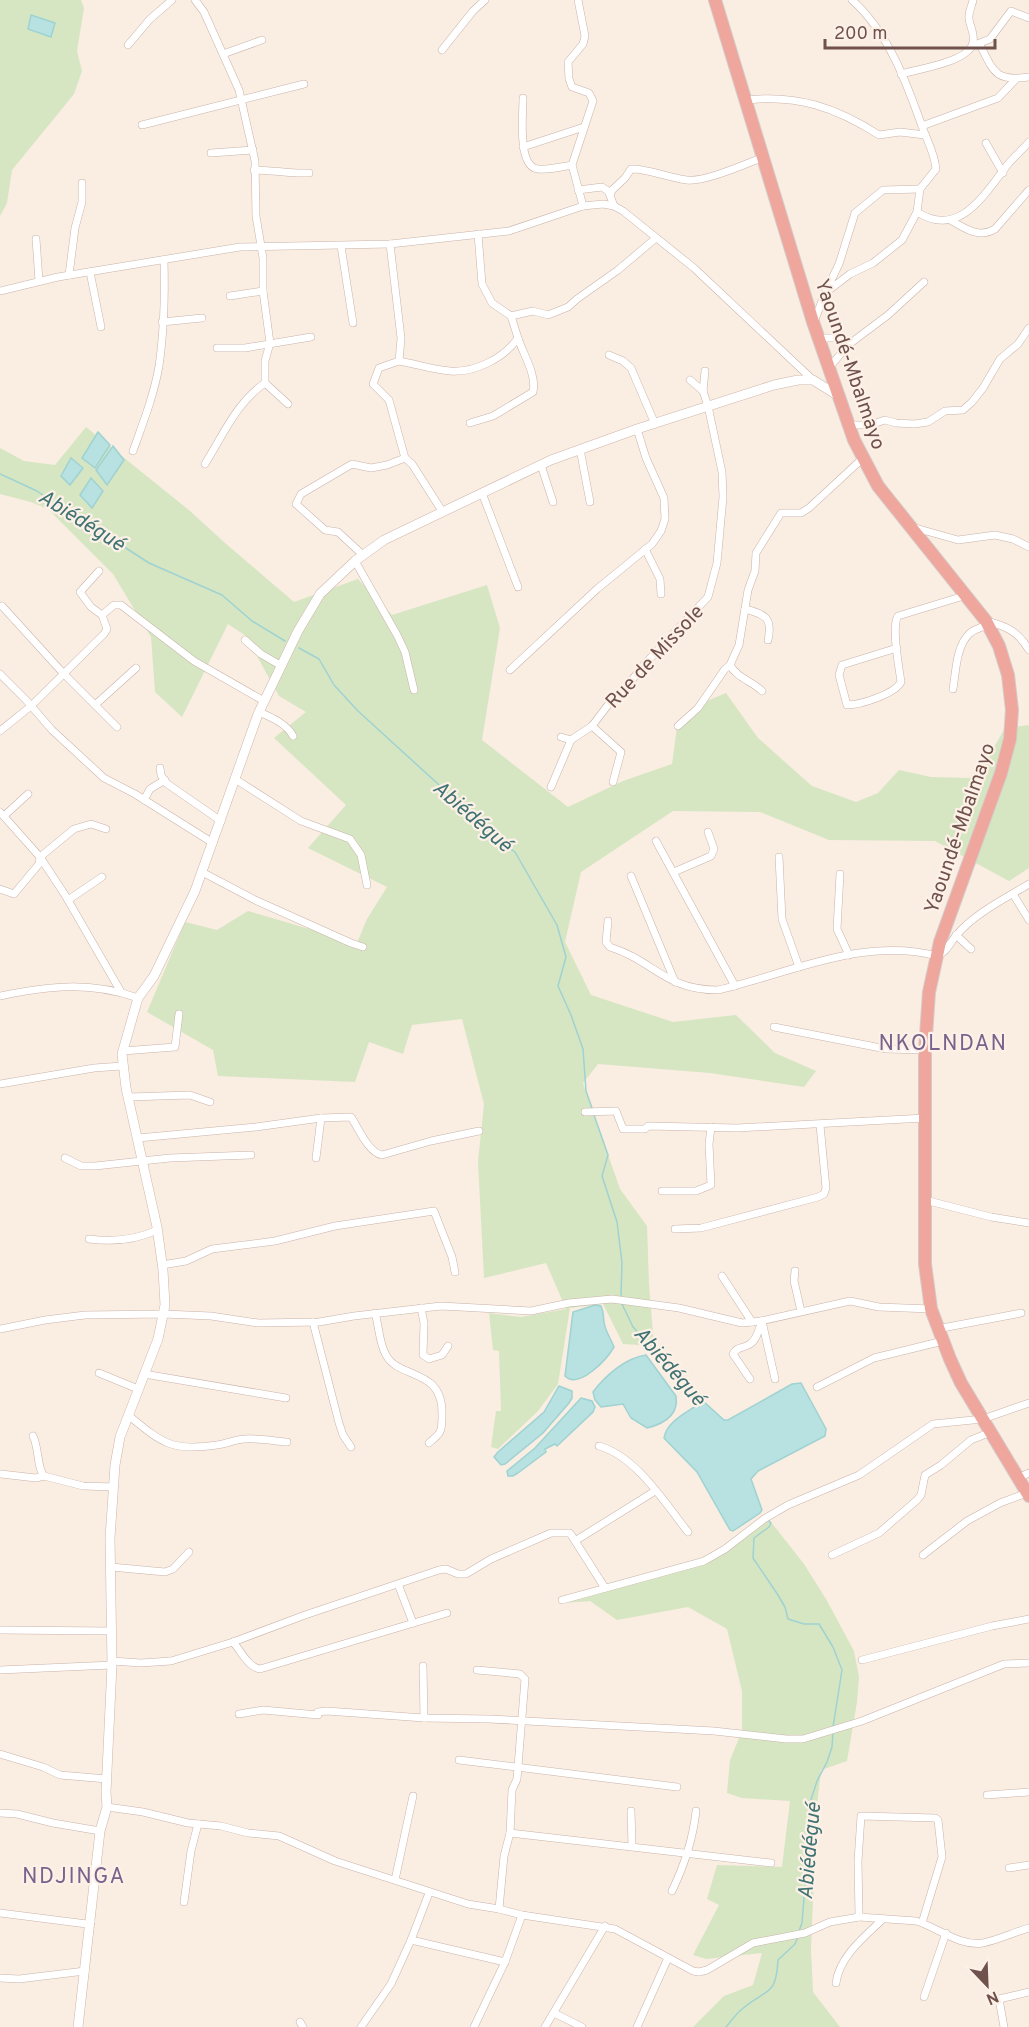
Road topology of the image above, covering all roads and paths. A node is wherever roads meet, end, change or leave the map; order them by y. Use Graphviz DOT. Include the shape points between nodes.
graph roads {
  1 [pos="172,0"];
  2 [pos="206,0"];
  3 [pos="484,0"];
  4 [pos="578,0"];
  5 [pos="716,0"];
  6 [pos="852,0"];
  7 [pos="973,0"];
  8 [pos="197,3"];
  9 [pos="1029,18"];
  10 [pos="262,40"];
  11 [pos="129,45"];
  12 [pos="976,46"];
  13 [pos="442,50"];
  14 [pos="223,54"];
  15 [pos="902,74"];
  16 [pos="1029,77"];
  17 [pos="1016,79"];
  18 [pos="304,84"];
  19 [pos="523,98"];
  20 [pos="242,99"];
  21 [pos="747,100"];
  22 [pos="142,125"];
  23 [pos="922,126"];
  24 [pos="584,127"];
  25 [pos="925,135"];
  26 [pos="1029,142"];
  27 [pos="986,143"];
  28 [pos="523,147"];
  29 [pos="253,150"];
  30 [pos="211,153"];
  31 [pos="764,157"];
  32 [pos="572,165"];
  33 [pos="254,170"];
  34 [pos="309,173"];
  35 [pos="1003,173"];
  36 [pos="82,183"];
  37 [pos="920,189"];
  38 [pos="578,190"];
  39 [pos="1029,190"];
  40 [pos="611,193"];
  41 [pos="584,206"];
  42 [pos="614,206"];
  43 [pos="917,212"];
  44 [pos="950,219"];
  45 [pos="478,234"];
  46 [pos="656,238"];
  47 [pos="36,239"];
  48 [pos="390,244"];
  49 [pos="261,246"];
  50 [pos="341,246"];
  51 [pos="164,260"];
  52 [pos="90,272"];
  53 [pos="69,275"];
  54 [pos="39,281"];
  55 [pos="924,282"];
  56 [pos="0,291"];
  57 [pos="262,291"];
  58 [pos="825,294"];
  59 [pos="230,296"];
  60 [pos="511,316"];
  61 [pos="202,318"];
  62 [pos="162,322"];
  63 [pos="813,322"];
  64 [pos="353,323"];
  65 [pos="101,327"];
  66 [pos="1029,328"];
  67 [pos="311,337"];
  68 [pos="518,338"];
  69 [pos="819,338"];
  70 [pos="270,343"];
  71 [pos="848,345"];
  72 [pos="217,348"];
  73 [pos="609,355"];
  74 [pos="399,361"];
  75 [pos="829,368"];
  76 [pos="705,371"];
  77 [pos="690,380"];
  78 [pos="813,380"];
  79 [pos="265,383"];
  80 [pos="703,391"];
  81 [pos="837,395"];
  82 [pos="288,404"];
  83 [pos="708,406"];
  84 [pos="470,423"];
  85 [pos="655,424"];
  86 [pos="848,425"];
  87 [pos="637,429"];
  88 [pos="580,449"];
  89 [pos="134,450"];
  90 [pos="405,458"];
  91 [pos="862,459"];
  92 [pos="205,464"];
  93 [pos="541,465"];
  94 [pos="482,492"];
  95 [pos="553,502"];
  96 [pos="590,502"];
  97 [pos="442,511"];
  98 [pos="910,527"];
  99 [pos="1029,547"];
  100 [pos="645,549"];
  101 [pos="363,555"];
  102 [pos="355,561"];
  103 [pos="99,571"];
  104 [pos="518,587"];
  105 [pos="661,594"];
  106 [pos="967,595"];
  107 [pos="2,606"];
  108 [pos="745,609"];
  109 [pos="102,615"];
  110 [pos="987,623"];
  111 [pos="245,640"];
  112 [pos="768,640"];
  113 [pos="1027,641"];
  114 [pos="897,648"];
  115 [pos="1029,650"];
  116 [pos="280,665"];
  117 [pos="730,666"];
  118 [pos="136,668"];
  119 [pos="510,670"];
  120 [pos="63,673"];
  121 [pos="0,674"];
  122 [pos="953,689"];
  123 [pos="414,690"];
  124 [pos="762,691"];
  125 [pos="264,701"];
  126 [pos="95,705"];
  127 [pos="31,706"];
  128 [pos="259,712"];
  129 [pos="592,726"];
  130 [pos="678,726"];
  131 [pos="117,727"];
  132 [pos="0,731"];
  133 [pos="293,736"];
  134 [pos="561,737"];
  135 [pos="571,740"];
  136 [pos="160,768"];
  137 [pos="235,779"];
  138 [pos="165,780"];
  139 [pos="613,782"];
  140 [pos="551,788"];
  141 [pos="28,794"];
  142 [pos="144,800"];
  143 [pos="2,814"];
  144 [pos="221,821"];
  145 [pos="106,829"];
  146 [pos="708,832"];
  147 [pos="656,841"];
  148 [pos="213,843"];
  149 [pos="40,857"];
  150 [pos="779,857"];
  151 [pos="202,872"];
  152 [pos="674,873"];
  153 [pos="840,874"];
  154 [pos="631,876"];
  155 [pos="102,877"];
  156 [pos="1029,884"];
  157 [pos="367,885"];
  158 [pos="0,889"];
  159 [pos="1013,894"];
  160 [pos="68,900"];
  161 [pos="1029,920"];
  162 [pos="608,921"];
  163 [pos="956,935"];
  164 [pos="363,947"];
  165 [pos="972,949"];
  166 [pos="849,955"];
  167 [pos="937,956"];
  168 [pos="799,967"];
  169 [pos="675,982"];
  170 [pos="735,986"];
  171 [pos="121,992"];
  172 [pos="0,996"];
  173 [pos="138,998"];
  174 [pos="179,1014"];
  175 [pos="774,1027"];
  176 [pos="925,1050"];
  177 [pos="123,1051"];
  178 [pos="122,1066"];
  179 [pos="0,1084"];
  180 [pos="129,1097"];
  181 [pos="210,1102"];
  182 [pos="585,1112"];
  183 [pos="321,1118"];
  184 [pos="925,1118"];
  185 [pos="820,1125"];
  186 [pos="711,1127"];
  187 [pos="479,1131"];
  188 [pos="138,1138"];
  189 [pos="251,1155"];
  190 [pos="65,1158"];
  191 [pos="316,1158"];
  192 [pos="142,1161"];
  193 [pos="662,1191"];
  194 [pos="925,1200"];
  195 [pos="1029,1223"];
  196 [pos="675,1229"];
  197 [pos="157,1230"];
  198 [pos="88,1239"];
  199 [pos="162,1265"];
  200 [pos="795,1271"];
  201 [pos="454,1272"];
  202 [pos="722,1276"];
  203 [pos="421,1308"];
  204 [pos="931,1309"];
  205 [pos="801,1311"];
  206 [pos="375,1313"];
  207 [pos="1021,1313"];
  208 [pos="164,1314"];
  209 [pos="762,1321"];
  210 [pos="313,1322"];
  211 [pos="752,1322"];
  212 [pos="0,1329"];
  213 [pos="940,1335"];
  214 [pos="448,1346"];
  215 [pos="99,1373"];
  216 [pos="144,1374"];
  217 [pos="750,1379"];
  218 [pos="775,1379"];
  219 [pos="817,1387"];
  220 [pos="138,1389"];
  221 [pos="286,1398"];
  222 [pos="1029,1403"];
  223 [pos="128,1415"];
  224 [pos="984,1419"];
  225 [pos="991,1432"];
  226 [pos="33,1436"];
  227 [pos="288,1442"];
  228 [pos="429,1443"];
  229 [pos="600,1446"];
  230 [pos="351,1447"];
  231 [pos="1,1473"];
  232 [pos="44,1476"];
  233 [pos="1023,1476"];
  234 [pos="114,1487"];
  235 [pos="655,1491"];
  236 [pos="1028,1494"];
  237 [pos="688,1532"];
  238 [pos="575,1541"];
  239 [pos="189,1552"];
  240 [pos="923,1555"];
  241 [pos="832,1556"];
  242 [pos="111,1567"];
  243 [pos="398,1584"];
  244 [pos="605,1588"];
  245 [pos="562,1599"];
  246 [pos="447,1613"];
  247 [pos="1029,1619"];
  248 [pos="412,1623"];
  249 [pos="0,1629"];
  250 [pos="112,1631"];
  251 [pos="233,1642"];
  252 [pos="862,1660"];
  253 [pos="112,1663"];
  254 [pos="1029,1663"];
  255 [pos="423,1666"];
  256 [pos="0,1670"];
  257 [pos="477,1670"];
  258 [pos="239,1714"];
  259 [pos="424,1718"];
  260 [pos="521,1722"];
  261 [pos="0,1754"];
  262 [pos="459,1760"];
  263 [pos="518,1767"];
  264 [pos="107,1779"];
  265 [pos="677,1787"];
  266 [pos="1029,1792"];
  267 [pos="987,1795"];
  268 [pos="413,1796"];
  269 [pos="107,1807"];
  270 [pos="632,1811"];
  271 [pos="696,1811"];
  272 [pos="0,1813"];
  273 [pos="198,1824"];
  274 [pos="100,1831"];
  275 [pos="510,1833"];
  276 [pos="632,1846"];
  277 [pos="687,1853"];
  278 [pos="771,1863"];
  279 [pos="1029,1865"];
  280 [pos="1009,1869"];
  281 [pos="395,1880"];
  282 [pos="672,1891"];
  283 [pos="429,1893"];
  284 [pos="184,1902"];
  285 [pos="499,1909"];
  286 [pos="0,1913"];
  287 [pos="522,1915"];
  288 [pos="859,1917"];
  289 [pos="883,1919"];
  290 [pos="91,1922"];
  291 [pos="922,1923"];
  292 [pos="605,1926"];
  293 [pos="1029,1928"];
  294 [pos="946,1933"];
  295 [pos="411,1940"];
  296 [pos="668,1958"];
  297 [pos="505,1962"];
  298 [pos="85,1971"];
  299 [pos="0,1978"];
  300 [pos="836,1983"];
  301 [pos="1029,1992"];
  302 [pos="924,1997"];
  303 [pos="554,2013"];
  304 [pos="78,2027"];
  305 [pos="361,2027"];
  306 [pos="474,2027"];
  307 [pos="545,2027"];
  308 [pos="582,2027"];
  309 [pos="637,2027"];
  310 [pos="1004,2027"];
  1 -- 11 [label="street"];
  2 -- 8 [label="street"];
  3 -- 13 [label="street"];
  4 -- 24 [label="street" via="585,36 568,67 572,87 589,93 594,101"];
  5 -- 21 [label="highway, Yaoundé-Mbalmayo"];
  6 -- 15 [label="street" via="880,33"];
  7 -- 12 [label="street" via="969,14"];
  8 -- 14 [label="street"];
  9 -- 12 [label="street" via="1014,10 1009,12 990,39"];
  10 -- 14 [label="street"];
  12 -- 15 [label="street" via="953,60"];
  12 -- 17 [label="street" via="994,72"];
  14 -- 20 [label="street"];
  15 -- 23 [label="street"];
  16 -- 17 [label="street"];
  17 -- 23 [label="street" via="998,98"];
  18 -- 20 [label="street"];
  19 -- 28 [label="street"];
  20 -- 22 [label="street"];
  20 -- 29 [label="street"];
  21 -- 25 [label="street" via="792,99 833,111 879,135"];
  21 -- 31 [label="highway, Yaoundé-Mbalmayo"];
  23 -- 25 [label="street"];
  24 -- 28 [label="street"];
  24 -- 32 [label="street"];
  25 -- 37 [label="street" via="936,169"];
  26 -- 35 [label="street"];
  27 -- 35 [label="street"];
  28 -- 32 [label="street" via="525,160 536,169"];
  29 -- 30 [label="street"];
  29 -- 33 [label="street"];
  31 -- 40 [label="street" via="696,181 631,170"];
  31 -- 63 [label="highway, Yaoundé-Mbalmayo"];
  32 -- 38 [label="street"];
  33 -- 34 [label="street"];
  33 -- 49 [label="street"];
  35 -- 44 [label="street" via="981,200"];
  36 -- 53 [label="street"];
  37 -- 43 [label="street"];
  37 -- 58 [label="street" via="883,190 855,213"];
  38 -- 40 [label="street" via="602,188"];
  38 -- 41 [label="street"];
  39 -- 44 [label="street" via="989,233 979,234"];
  40 -- 42 [label="street"];
  41 -- 42 [label="street"];
  41 -- 45 [label="street" via="509,231"];
  42 -- 46 [label="street"];
  43 -- 44 [label="street" via="933,220"];
  43 -- 58 [label="street" via="902,240"];
  45 -- 48 [label="street"];
  45 -- 60 [label="street" via="482,284 492,303"];
  46 -- 60 [label="street" via="568,307 548,315 533,311"];
  46 -- 78 [label="street"];
  47 -- 54 [label="street"];
  48 -- 50 [label="street"];
  48 -- 74 [label="street" via="401,338"];
  49 -- 50 [label="street"];
  49 -- 51 [label="street"];
  49 -- 57 [label="street"];
  50 -- 64 [label="street"];
  51 -- 52 [label="street"];
  51 -- 62 [label="street"];
  52 -- 53 [label="street"];
  52 -- 65 [label="street"];
  53 -- 54 [label="street"];
  54 -- 56 [label="street"];
  55 -- 71 [label="street"];
  57 -- 59 [label="street"];
  57 -- 70 [label="street"];
  58 -- 63 [label="street"];
  60 -- 68 [label="street"];
  61 -- 62 [label="street"];
  62 -- 89 [label="street" via="159,366"];
  63 -- 69 [label="highway, Yaoundé-Mbalmayo"];
  66 -- 86 [label="street" via="1000,359 983,388 963,410 945,411 928,422 914,424 885,420"];
  67 -- 70 [label="street"];
  68 -- 74 [label="street" via="499,358 470,369 451,371"];
  68 -- 84 [label="street" via="534,384 533,392 493,416"];
  69 -- 71 [label="street" via="836,338"];
  69 -- 75 [label="highway, Yaoundé-Mbalmayo"];
  70 -- 72 [label="street"];
  70 -- 79 [label="street"];
  71 -- 75 [label="street"];
  73 -- 85 [label="street" via="631,368"];
  74 -- 90 [label="street" via="379,369 373,384 389,400"];
  75 -- 81 [label="highway, Yaoundé-Mbalmayo"];
  76 -- 80 [label="street"];
  77 -- 80 [label="street"];
  78 -- 81 [label="street"];
  78 -- 83 [label="street" via="798,380"];
  79 -- 82 [label="street"];
  79 -- 92 [label="street" via="239,407"];
  80 -- 83 [label="street, Rue de Missole"];
  81 -- 86 [label="highway, Yaoundé-Mbalmayo"];
  83 -- 85 [label="street"];
  83 -- 129 [label="street, Rue de Missole" via="723,496 717,563 708,597"];
  85 -- 87 [label="street"];
  86 -- 91 [label="highway, Yaoundé-Mbalmayo"];
  87 -- 88 [label="street"];
  87 -- 100 [label="street" via="665,506 661,531"];
  88 -- 93 [label="street"];
  88 -- 96 [label="street"];
  90 -- 97 [label="street"];
  90 -- 101 [label="street" via="371,468 352,464 299,497 296,504 325,530 338,532"];
  91 -- 98 [label="highway, Yaoundé-Mbalmayo"];
  91 -- 108 [label="street" via="810,508 801,513 781,513 756,553"];
  93 -- 94 [label="street"];
  93 -- 95 [label="street"];
  94 -- 97 [label="street"];
  94 -- 104 [label="street"];
  97 -- 101 [label="street"];
  98 -- 99 [label="street" via="958,540 994,534"];
  98 -- 106 [label="highway, Yaoundé-Mbalmayo"];
  100 -- 105 [label="street" via="660,579"];
  100 -- 119 [label="street"];
  101 -- 102 [label="street"];
  102 -- 116 [label="street" via="321,594"];
  102 -- 123 [label="street" via="405,652"];
  103 -- 109 [label="street" via="80,592"];
  106 -- 110 [label="highway, Yaoundé-Mbalmayo"];
  106 -- 114 [label="street" via="898,616 894,622"];
  107 -- 120 [label="street"];
  108 -- 112 [label="street" via="768,620"];
  108 -- 117 [label="street" via="739,645"];
  109 -- 120 [label="street" via="104,634"];
  109 -- 125 [label="street" via="114,605 121,605 194,661"];
  110 -- 113 [label="street" via="1007,626"];
  110 -- 122 [label="street" via="965,640"];
  110 -- 167 [label="highway, Yaoundé-Mbalmayo" via="1008,675 1010,740"];
  111 -- 116 [label="street"];
  113 -- 115 [label="street"];
  114 -- 114 [label="street" via="899,686 847,705 839,675 842,665"];
  116 -- 125 [label="street"];
  117 -- 124 [label="street" via="735,674"];
  117 -- 130 [label="street" via="698,708"];
  118 -- 126 [label="street"];
  120 -- 126 [label="street"];
  120 -- 127 [label="street"];
  121 -- 127 [label="street"];
  125 -- 128 [label="street"];
  126 -- 131 [label="street"];
  127 -- 132 [label="street"];
  127 -- 142 [label="street" via="51,730 104,778"];
  128 -- 133 [label="street" via="284,725"];
  128 -- 137 [label="street"];
  129 -- 135 [label="street, Rue de Missole"];
  129 -- 139 [label="street" via="621,752"];
  134 -- 135 [label="street"];
  135 -- 140 [label="street"];
  136 -- 138 [label="street"];
  137 -- 144 [label="street"];
  137 -- 157 [label="street" via="302,821 350,839 361,855"];
  138 -- 142 [label="street" via="150,789"];
  138 -- 144 [label="street"];
  141 -- 143 [label="street"];
  142 -- 148 [label="street"];
  143 -- 149 [label="street"];
  144 -- 148 [label="street"];
  145 -- 149 [label="street" via="92,824 74,829"];
  146 -- 152 [label="street" via="714,849 711,856"];
  147 -- 152 [label="street"];
  148 -- 151 [label="street"];
  149 -- 158 [label="street" via="39,864 14,894"];
  149 -- 160 [label="street"];
  150 -- 168 [label="street" via="782,919"];
  151 -- 164 [label="street" via="255,900"];
  151 -- 173 [label="street" via="154,976"];
  152 -- 170 [label="street"];
  153 -- 166 [label="street" via="837,929"];
  154 -- 169 [label="street"];
  155 -- 160 [label="street"];
  156 -- 159 [label="street"];
  159 -- 161 [label="street"];
  159 -- 163 [label="street"];
  160 -- 171 [label="street"];
  162 -- 169 [label="street" via="606,942 610,948 634,957"];
  163 -- 165 [label="street"];
  163 -- 167 [label="street" via="945,952"];
  166 -- 167 [label="street" via="908,950"];
  166 -- 168 [label="street"];
  167 -- 176 [label="highway, Yaoundé-Mbalmayo" via="929,992"];
  168 -- 170 [label="street"];
  169 -- 170 [label="street" via="699,990"];
  171 -- 172 [label="street" via="54,986"];
  171 -- 173 [label="street"];
  173 -- 177 [label="street"];
  174 -- 177 [label="street" via="175,1047"];
  175 -- 176 [label="street" via="886,1049"];
  176 -- 184 [label="highway, Yaoundé-Mbalmayo"];
  177 -- 178 [label="street"];
  178 -- 179 [label="street"];
  178 -- 180 [label="street"];
  180 -- 181 [label="street" via="190,1095"];
  180 -- 188 [label="street"];
  182 -- 186 [label="street" via="616,1110 623,1129"];
  183 -- 187 [label="street" via="351,1117 369,1149 382,1155"];
  183 -- 188 [label="street"];
  183 -- 191 [label="street"];
  184 -- 185 [label="street"];
  184 -- 194 [label="highway, Yaoundé-Mbalmayo"];
  185 -- 186 [label="street"];
  185 -- 196 [label="street" via="824,1194 701,1228"];
  186 -- 193 [label="street" via="711,1185 696,1191"];
  188 -- 192 [label="street"];
  189 -- 192 [label="street"];
  190 -- 192 [label="street" via="81,1166"];
  192 -- 197 [label="street"];
  194 -- 195 [label="street"];
  194 -- 204 [label="highway, Yaoundé-Mbalmayo" via="925,1264"];
  197 -- 198 [label="street" via="115,1241"];
  197 -- 199 [label="street"];
  199 -- 201 [label="street" via="186,1261 212,1249 434,1211"];
  199 -- 208 [label="street"];
  200 -- 205 [label="street"];
  202 -- 211 [label="street"];
  203 -- 206 [label="street"];
  203 -- 211 [label="street" via="531,1311 612,1299"];
  203 -- 214 [label="street" via="423,1355 429,1359 442,1355"];
  204 -- 205 [label="street" via="886,1308 850,1301"];
  204 -- 213 [label="highway, Yaoundé-Mbalmayo"];
  205 -- 209 [label="street"];
  206 -- 210 [label="street"];
  206 -- 228 [label="street" via="385,1354 432,1384 440,1399 440,1435"];
  207 -- 213 [label="street"];
  208 -- 210 [label="street" via="258,1323"];
  208 -- 212 [label="street" via="85,1316"];
  208 -- 216 [label="street"];
  209 -- 211 [label="street"];
  209 -- 217 [label="street" via="750,1345 733,1354"];
  209 -- 218 [label="street"];
  210 -- 230 [label="street" via="339,1423"];
  213 -- 219 [label="street" via="874,1358"];
  213 -- 224 [label="highway, Yaoundé-Mbalmayo" via="961,1383"];
  215 -- 220 [label="street"];
  216 -- 220 [label="street"];
  216 -- 221 [label="street"];
  220 -- 223 [label="street"];
  222 -- 224 [label="street"];
  223 -- 227 [label="street" via="157,1439 177,1446 201,1448 243,1438"];
  223 -- 234 [label="street" via="120,1437"];
  224 -- 225 [label="highway, Yaoundé-Mbalmayo"];
  224 -- 244 [label="street" via="933,1424 859,1475 788,1505 704,1561"];
  225 -- 233 [label="highway, Yaoundé-Mbalmayo"];
  225 -- 241 [label="street" via="971,1440 925,1475 921,1495 879,1533"];
  226 -- 232 [label="street"];
  229 -- 235 [label="street" via="612,1449 630,1463"];
  231 -- 232 [label="street"];
  232 -- 234 [label="street"];
  233 -- 236 [label="highway, Yaoundé-Mbalmayo"];
  234 -- 242 [label="street"];
  235 -- 237 [label="street"];
  235 -- 238 [label="street"];
  236 -- 240 [label="street" via="966,1521"];
  238 -- 243 [label="street" via="570,1533 551,1533 466,1574 439,1570"];
  238 -- 244 [label="street"];
  239 -- 242 [label="street" via="165,1572"];
  242 -- 250 [label="street"];
  243 -- 248 [label="street"];
  243 -- 251 [label="street"];
  244 -- 245 [label="street"];
  246 -- 248 [label="street"];
  247 -- 252 [label="street"];
  248 -- 251 [label="street" via="260,1669 250,1665"];
  249 -- 250 [label="street"];
  250 -- 253 [label="street"];
  251 -- 253 [label="street" via="171,1661"];
  253 -- 256 [label="street"];
  253 -- 264 [label="street"];
  254 -- 260 [label="street" via="1004,1664 862,1721 803,1738"];
  255 -- 259 [label="street"];
  257 -- 260 [label="street" via="524,1676"];
  258 -- 259 [label="street" via="263,1710 318,1715 327,1711"];
  259 -- 260 [label="street"];
  260 -- 263 [label="street"];
  261 -- 264 [label="street" via="60,1775"];
  262 -- 263 [label="street"];
  263 -- 265 [label="street"];
  263 -- 275 [label="street" via="512,1790"];
  264 -- 269 [label="street"];
  266 -- 267 [label="street"];
  268 -- 281 [label="street"];
  269 -- 273 [label="street"];
  269 -- 274 [label="street"];
  270 -- 276 [label="street"];
  271 -- 277 [label="street"];
  272 -- 274 [label="street"];
  273 -- 281 [label="street" via="279,1836 335,1861"];
  273 -- 284 [label="street"];
  274 -- 290 [label="street"];
  275 -- 276 [label="street"];
  275 -- 285 [label="street"];
  276 -- 277 [label="street"];
  277 -- 278 [label="street"];
  277 -- 282 [label="street"];
  279 -- 280 [label="street"];
  281 -- 283 [label="street"];
  283 -- 285 [label="street"];
  283 -- 295 [label="street"];
  285 -- 287 [label="street"];
  286 -- 290 [label="street"];
  287 -- 292 [label="street"];
  287 -- 297 [label="street"];
  288 -- 289 [label="street"];
  288 -- 291 [label="street" via="860,1818 935,1818 940,1823 942,1857"];
  288 -- 296 [label="street" via="753,1943 699,1972"];
  289 -- 291 [label="street"];
  289 -- 300 [label="street" via="842,1963"];
  290 -- 298 [label="street"];
  291 -- 294 [label="street"];
  292 -- 296 [label="street"];
  292 -- 303 [label="street"];
  293 -- 294 [label="street" via="982,1943"];
  294 -- 302 [label="street"];
  295 -- 297 [label="street"];
  295 -- 305 [label="street" via="391,1984"];
  296 -- 309 [label="street"];
  297 -- 306 [label="street"];
  298 -- 299 [label="street"];
  298 -- 304 [label="street"];
  301 -- 310 [label="street" via="999,1999"];
  303 -- 307 [label="street"];
  303 -- 308 [label="street"];
}
